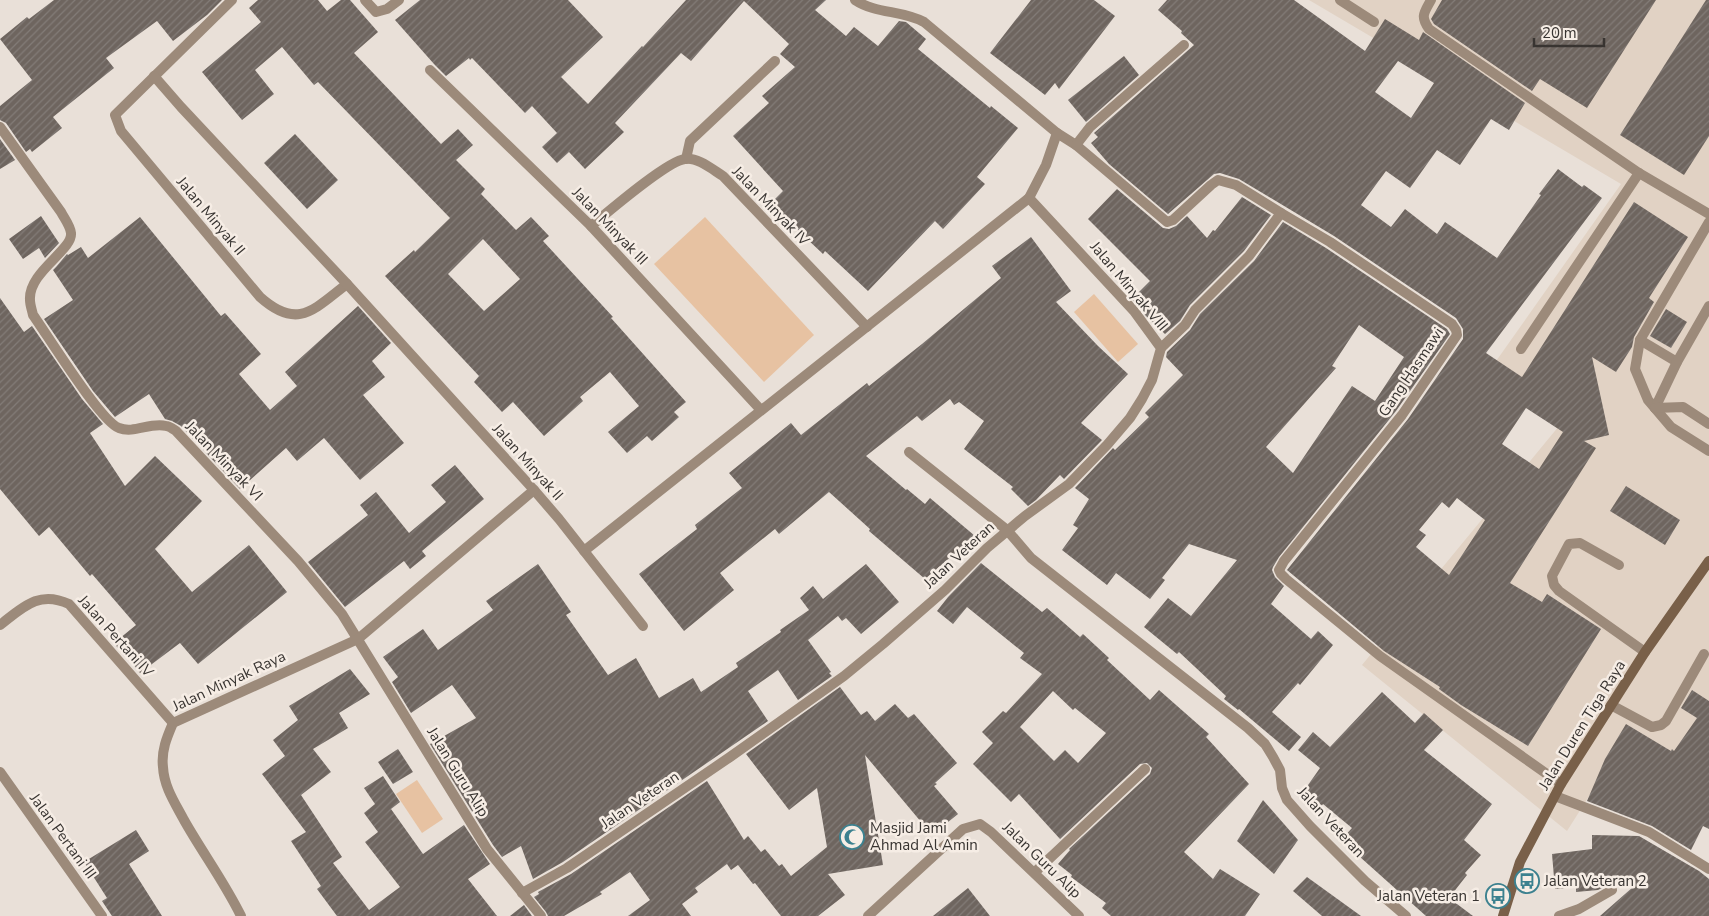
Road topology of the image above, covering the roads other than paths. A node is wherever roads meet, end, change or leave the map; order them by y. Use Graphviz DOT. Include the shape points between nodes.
graph roads {
  1 [pos="232,0"];
  2 [pos="365,0"];
  3 [pos="399,0"];
  4 [pos="855,0"];
  5 [pos="1340,0"];
  6 [pos="1431,0"];
  7 [pos="1374,22"];
  8 [pos="1184,45"];
  9 [pos="775,61"];
  10 [pos="430,70"];
  11 [pos="154,76"];
  12 [pos="0,127"];
  13 [pos="1057,133"];
  14 [pos="1076,145"];
  15 [pos="686,159"];
  16 [pos="1638,173"];
  17 [pos="1029,198"];
  18 [pos="1281,213"];
  19 [pos="1709,214"];
  20 [pos="1709,222"];
  21 [pos="591,226"];
  22 [pos="347,284"];
  23 [pos="1709,306"];
  24 [pos="867,327"];
  25 [pos="1640,340"];
  26 [pos="1161,348"];
  27 [pos="1521,349"];
  28 [pos="1677,362"];
  29 [pos="1656,408"];
  30 [pos="761,410"];
  31 [pos="1709,424"];
  32 [pos="1709,451"];
  33 [pos="908,452"];
  34 [pos="534,490"];
  35 [pos="1008,530"];
  36 [pos="584,552"];
  37 [pos="1709,561"];
  38 [pos="1620,564"];
  39 [pos="0,625"];
  40 [pos="642,626"];
  41 [pos="358,639"];
  42 [pos="1645,652"];
  43 [pos="1704,654"];
  44 [pos="1612,705"];
  45 [pos="173,723"];
  46 [pos="1145,769"];
  47 [pos="0,772"];
  48 [pos="3,784"];
  49 [pos="1561,784"];
  50 [pos="1555,796"];
  51 [pos="1709,869"];
  52 [pos="1035,872"];
  53 [pos="1612,890"];
  54 [pos="522,894"];
  55 [pos="102,916"];
  56 [pos="241,916"];
  57 [pos="541,916"];
  58 [pos="868,916"];
  59 [pos="1079,916"];
  60 [pos="1406,916"];
  61 [pos="1503,916"];
  62 [pos="1559,916"];
  1 -- 11 [label="street, Jalan Minyak II"];
  2 -- 3 [label="street" via="376,12"];
  4 -- 13 [label="street, Gang Hasmawi" via="870,8 924,22"];
  5 -- 7 [label="street"];
  6 -- 16 [label="street" via="1423,16 1429,29"];
  8 -- 14 [label="street" via="1090,127"];
  9 -- 15 [label="street" via="690,142"];
  10 -- 21 [label="street, Jalan Minyak III"];
  11 -- 22 [label="street, Jalan Minyak II"];
  11 -- 22 [label="street, Jalan Minyak II" via="115,115 121,131 260,297 273,309 293,315 303,314"];
  12 -- 41 [label="street, Jalan Minyak VI" via="68,224 69,241 44,268 33,285 29,300 33,315 102,415 119,428 129,430 153,425 176,431 298,561 342,614"];
  13 -- 14 [label="street, Gang Hasmawi"];
  13 -- 17 [label="street" via="1046,165"];
  14 -- 18 [label="street, Gang Hasmawi" via="1167,222 1218,180 1236,184"];
  15 -- 21 [label="street" via="670,165"];
  15 -- 24 [label="street, Jalan Minyak IV" via="700,162 723,176"];
  16 -- 19 [label="street"];
  16 -- 27 [label="street"];
  17 -- 24 [label="street"];
  17 -- 26 [label="street, Jalan Minyak VIII" via="1134,311"];
  18 -- 26 [label="street" via="1249,256"];
  18 -- 49 [label="street, Gang Hasmawi" via="1452,324 1457,335 1402,415 1279,570 1380,656"];
  20 -- 25 [label="street"];
  21 -- 30 [label="street, Jalan Minyak III"];
  22 -- 34 [label="street, Jalan Minyak II"];
  23 -- 28 [label="street"];
  24 -- 30 [label="street"];
  25 -- 28 [label="street"];
  25 -- 29 [label="street" via="1635,369 1648,400"];
  26 -- 35 [label="street, Jalan Minyak VIII" via="1152,380 1130,418 1069,484"];
  28 -- 29 [label="street"];
  29 -- 31 [label="street" via="1683,407"];
  29 -- 32 [label="street" via="1671,427"];
  30 -- 36 [label="street"];
  33 -- 35 [label="street"];
  34 -- 36 [label="street, Jalan Minyak II"];
  34 -- 41 [label="street"];
  35 -- 54 [label="street, Jalan Veteran" via="945,590 844,676 623,831"];
  35 -- 60 [label="street, Jalan Veteran" via="1031,558 1265,744 1280,770 1287,800 1365,881"];
  36 -- 40 [label="street, Jalan Minyak II"];
  37 -- 42 [label="main road, Jalan Duren Tiga Raya"];
  38 -- 42 [label="street" via="1580,543 1569,544 1552,576 1554,585"];
  39 -- 45 [label="street, Jalan Pertani IV" via="39,600 57,598 69,604"];
  41 -- 45 [label="street, Jalan Minyak Raya"];
  41 -- 54 [label="street, Jalan Guru Alip" via="487,849"];
  42 -- 44 [label="main road, Jalan Duren Tiga Raya"];
  43 -- 44 [label="street" via="1661,725 1652,727"];
  44 -- 49 [label="main road, Jalan Duren Tiga Raya"];
  45 -- 56 [label="street, Jalan Minyak Raya" via="164,743 162,766 166,784"];
  46 -- 52 [label="street"];
  47 -- 48 [label="street, Jalan Pertani III"];
  48 -- 55 [label="street, Jalan Pertani III"];
  49 -- 50 [label="main road, Jalan Duren Tiga Raya"];
  50 -- 51 [label="street" via="1649,832"];
  50 -- 61 [label="main road, Jalan Duren Tiga Raya" via="1520,862"];
  52 -- 58 [label="street, Jalan Guru Alip" via="980,824 963,829"];
  52 -- 59 [label="street, Jalan Guru Alip"];
  53 -- 62 [label="street"];
  54 -- 57 [label="street, Jalan Guru Alip"];
}
